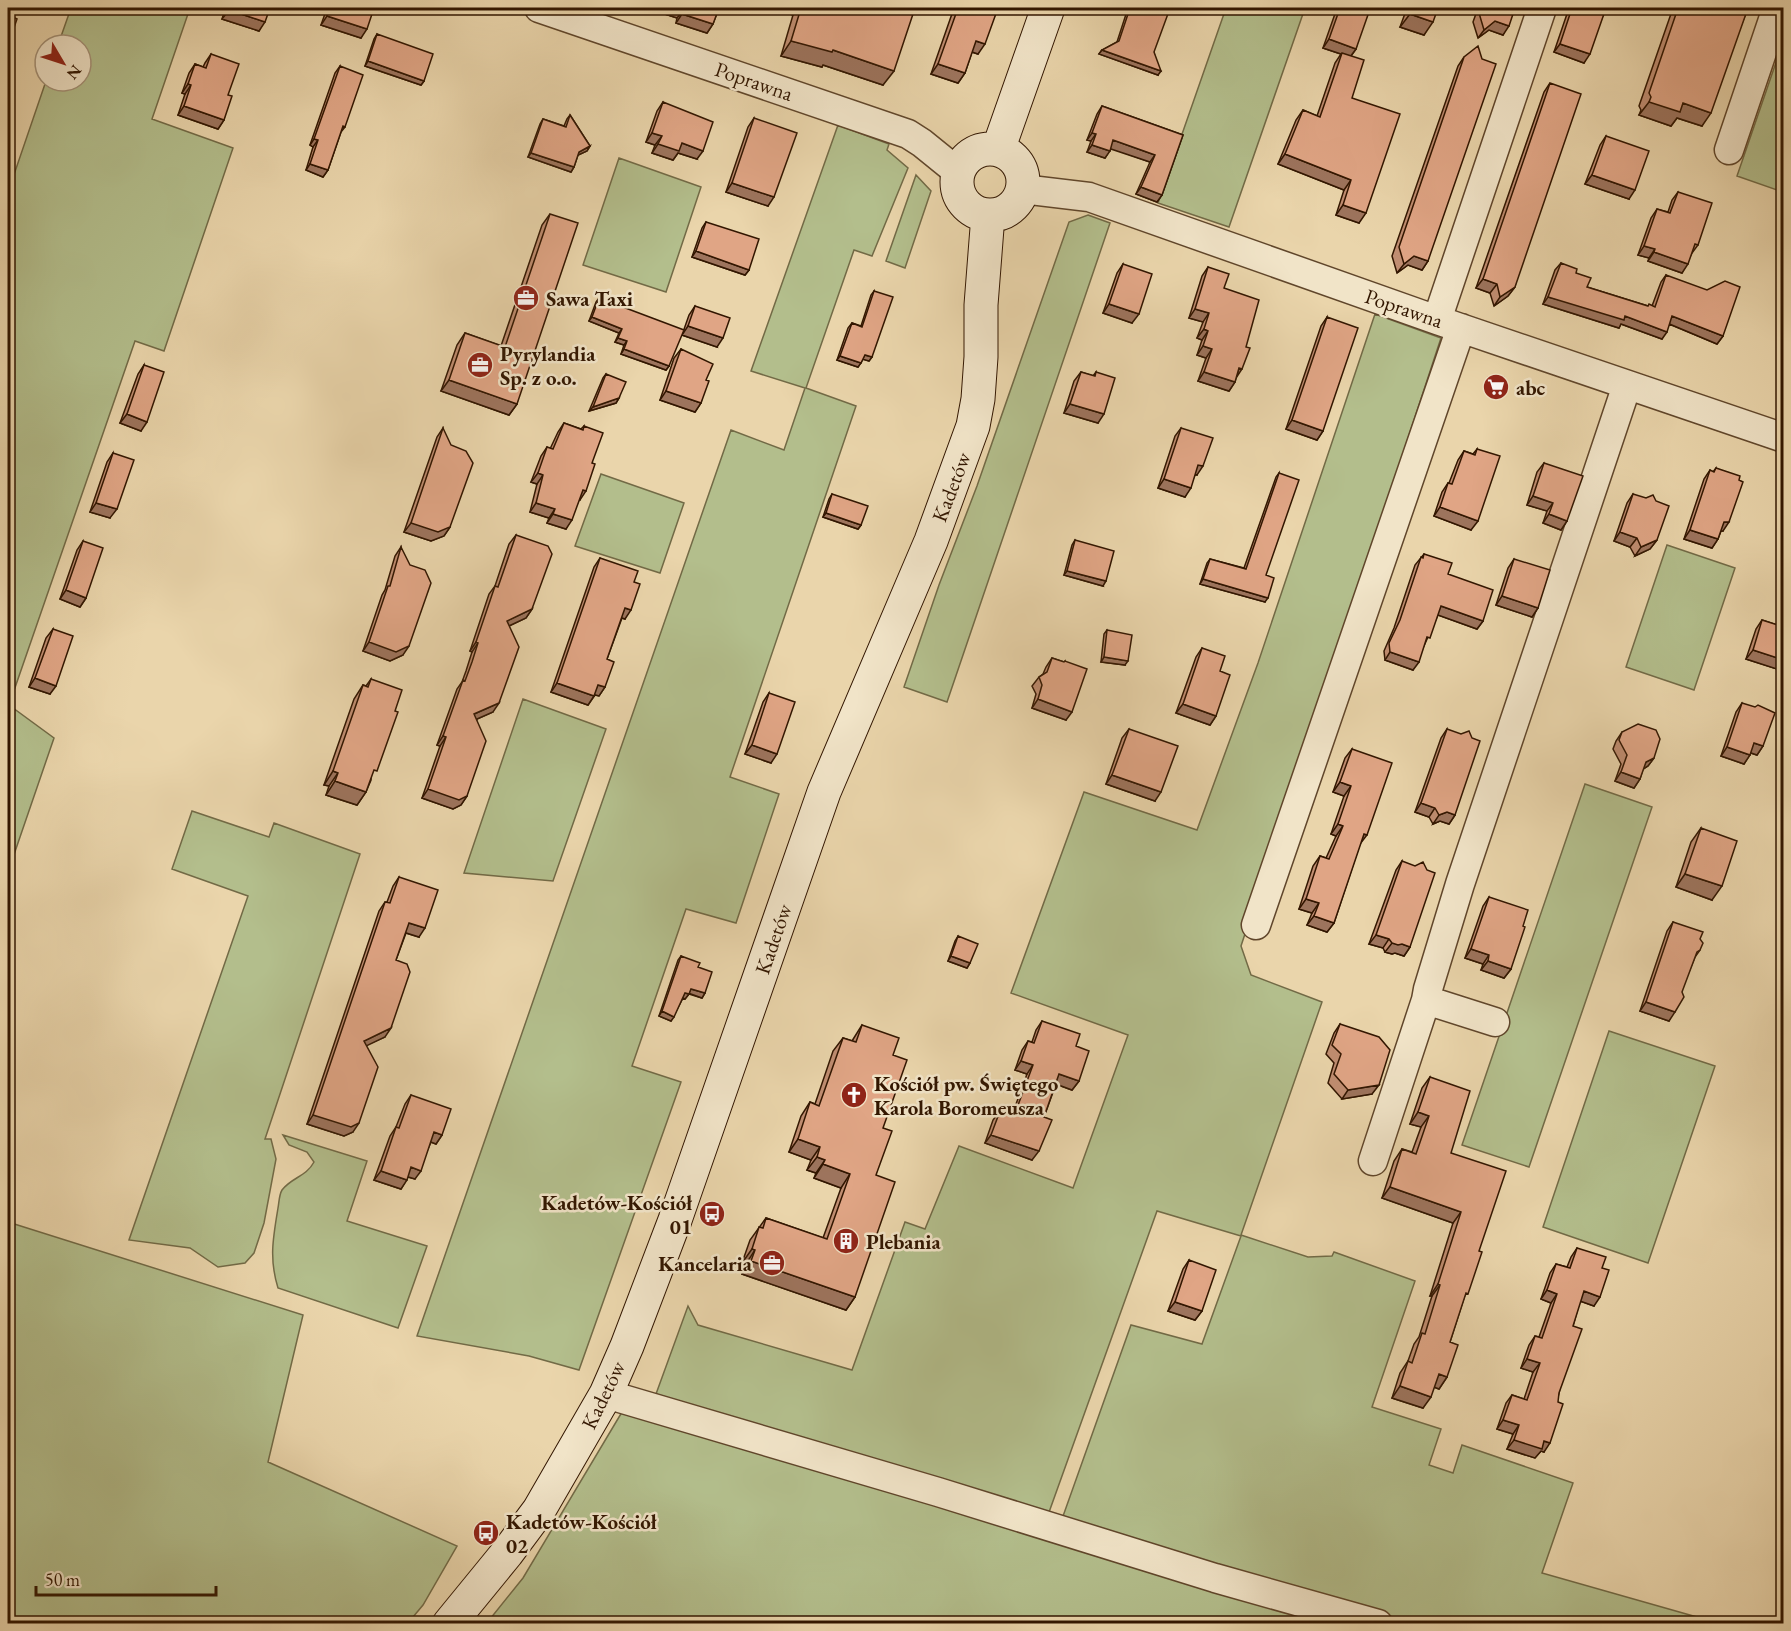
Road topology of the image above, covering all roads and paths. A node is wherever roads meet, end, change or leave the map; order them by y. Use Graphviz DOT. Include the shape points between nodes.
graph roads {
  1 [pos="539,8"];
  2 [pos="1048,8"];
  3 [pos="1542,8"];
  4 [pos="1777,8"];
  5 [pos="998,150"];
  6 [pos="1729,150"];
  7 [pos="958,173"];
  8 [pos="1022,189"];
  9 [pos="988,215"];
  10 [pos="1449,324"];
  11 [pos="1627,385"];
  12 [pos="1784,438"];
  13 [pos="1256,925"];
  14 [pos="1426,1000"];
  15 [pos="1495,1022"];
  16 [pos="1372,1161"];
  17 [pos="606,1394"];
  18 [pos="448,1623"];
  19 [pos="1378,1623"];
  1 -- 7 [label="street, Poprawna" via="908,134"];
  2 -- 5 [label="street"];
  3 -- 10 [label="street"];
  4 -- 6 [label="street"];
  5 -- 7 [label="street" via="974,154"];
  5 -- 8 [label="street" via="1020,169"];
  7 -- 9 [label="street" via="960,196 976,212"];
  8 -- 9 [label="street" via="1013,206"];
  8 -- 10 [label="street, Poprawna" via="1089,197"];
  9 -- 17 [label="street, Kadetów" via="978,399 961,464 824,792 675,1220"];
  10 -- 11 [label="street, Poprawna"];
  10 -- 13 [label="street"];
  11 -- 12 [label="street, Poprawna"];
  11 -- 14 [label="street" via="1460,884"];
  14 -- 15 [label="street"];
  14 -- 16 [label="street"];
  17 -- 18 [label="street, Kadetów" via="539,1510"];
  17 -- 19 [label="street" via="1215,1578"];
}
